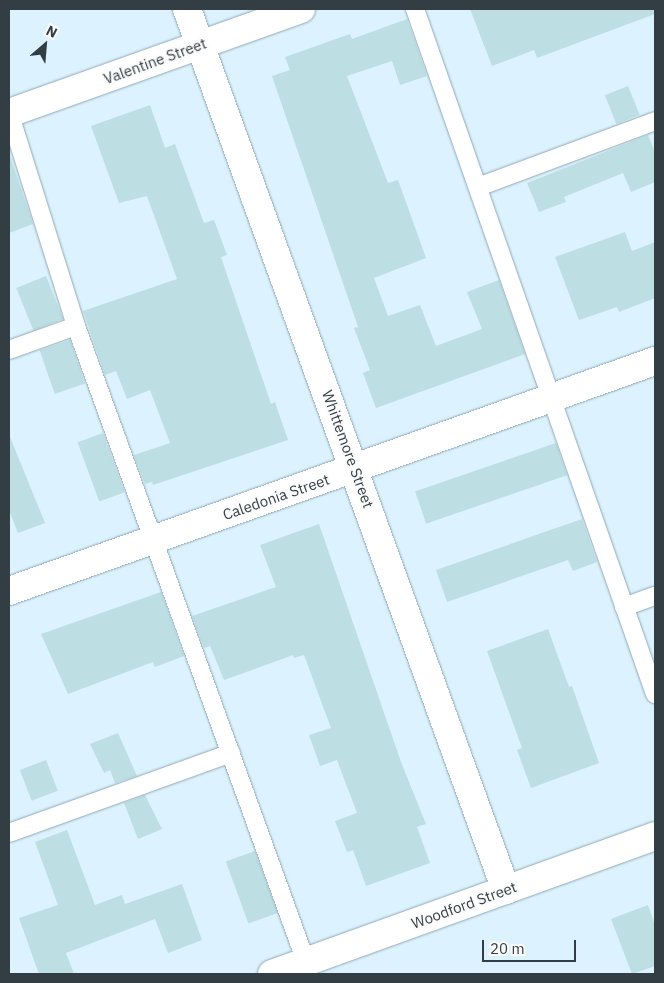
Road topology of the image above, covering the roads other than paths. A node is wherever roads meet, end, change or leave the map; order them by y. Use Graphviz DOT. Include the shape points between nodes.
graph roads {
  1 [pos="187,9"];
  2 [pos="301,9"];
  3 [pos="415,9"];
  4 [pos="200,45"];
  5 [pos="9,113"];
  6 [pos="655,121"];
  7 [pos="478,187"];
  8 [pos="76,326"];
  9 [pos="9,350"];
  10 [pos="655,361"];
  11 [pos="552,399"];
  12 [pos="355,470"];
  13 [pos="154,540"];
  14 [pos="9,591"];
  15 [pos="655,596"];
  16 [pos="624,607"];
  17 [pos="655,694"];
  18 [pos="231,753"];
  19 [pos="9,833"];
  20 [pos="655,836"];
  21 [pos="506,890"];
  22 [pos="306,962"];
  23 [pos="272,974"];
  1 -- 4 [label="street, Whittemore Street"];
  2 -- 4 [label="street, Valentine Street"];
  3 -- 7 [label="lane"];
  4 -- 5 [label="street, Valentine Street"];
  4 -- 12 [label="street, Whittemore Street"];
  5 -- 8 [label="lane"];
  6 -- 7 [label="lane"];
  7 -- 11 [label="lane"];
  8 -- 9 [label="lane"];
  8 -- 13 [label="lane"];
  10 -- 11 [label="street, Caledonia Street"];
  11 -- 12 [label="street, Caledonia Street"];
  11 -- 16 [label="lane"];
  12 -- 13 [label="street, Caledonia Street"];
  12 -- 21 [label="street, Whittemore Street"];
  13 -- 14 [label="street, Caledonia Street"];
  13 -- 18 [label="lane"];
  15 -- 16 [label="lane"];
  16 -- 17 [label="lane"];
  18 -- 19 [label="lane"];
  18 -- 22 [label="lane"];
  20 -- 21 [label="street, Woodford Street"];
  21 -- 22 [label="street, Woodford Street"];
  22 -- 23 [label="street, Woodford Street"];
}
